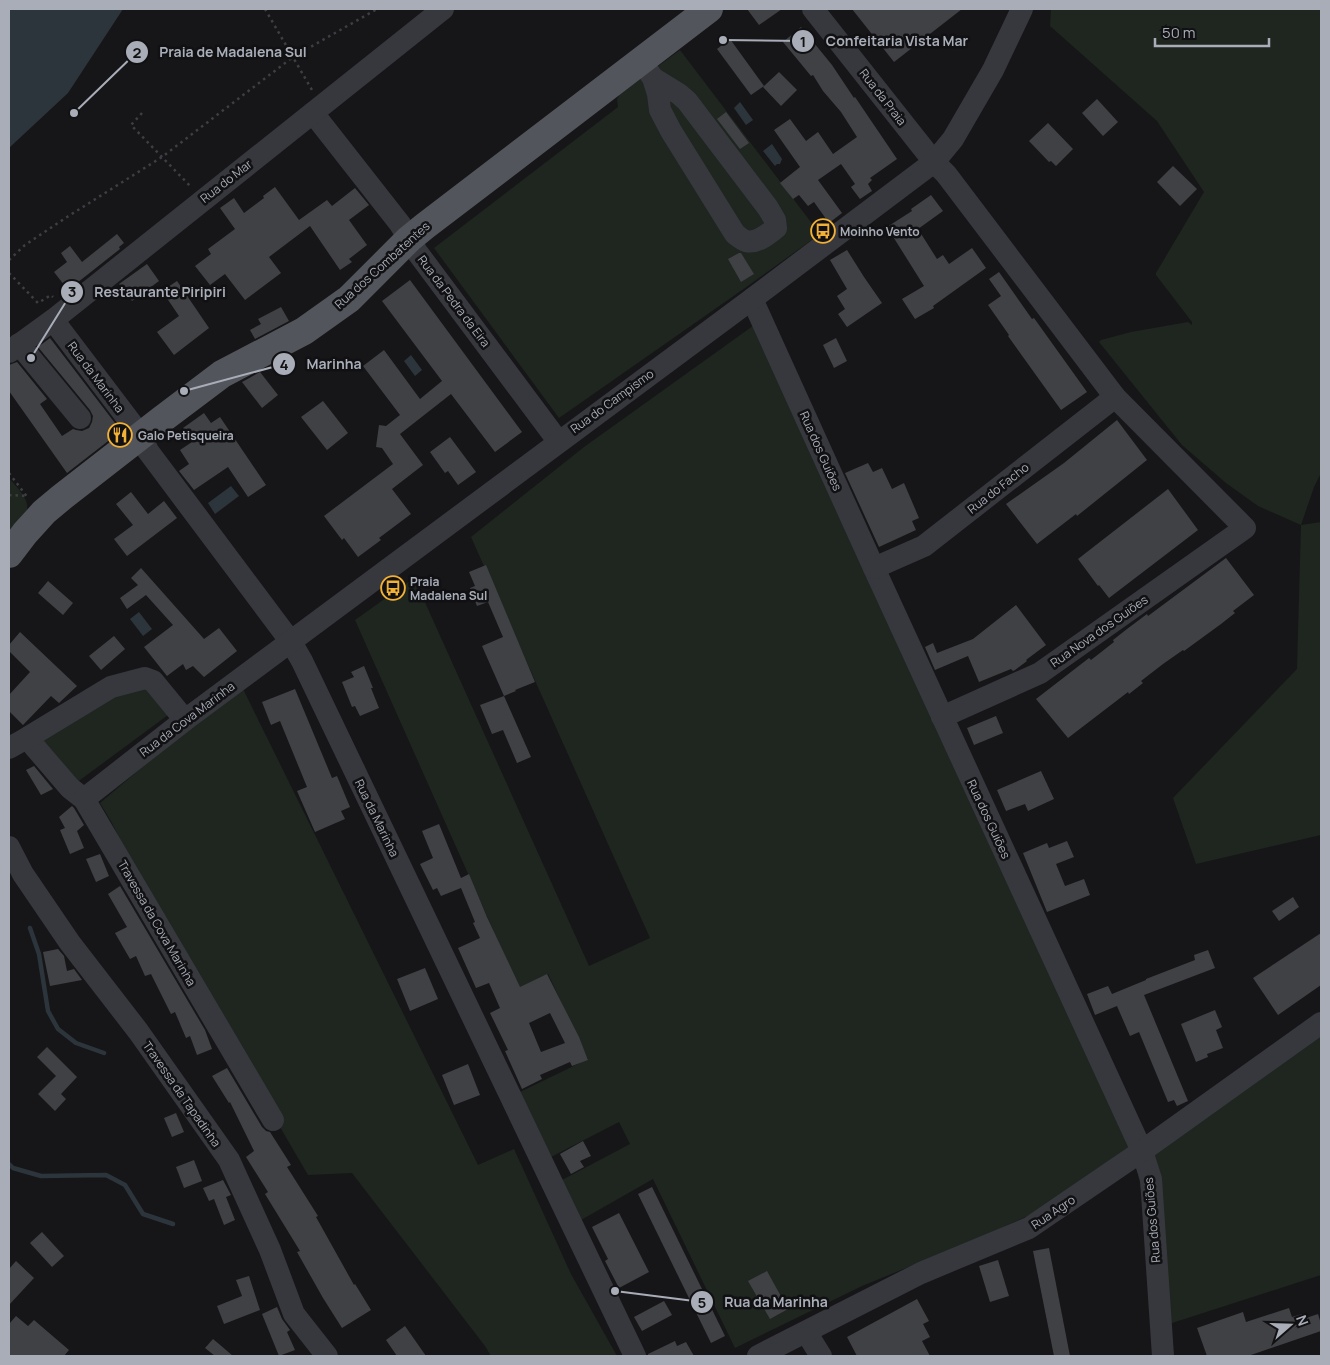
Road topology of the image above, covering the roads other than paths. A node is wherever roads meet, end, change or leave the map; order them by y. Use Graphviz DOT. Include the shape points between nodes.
graph roads {
  1 [pos="443,9"];
  2 [pos="709,9"];
  3 [pos="813,9"];
  4 [pos="1022,9"];
  5 [pos="647,70"];
  6 [pos="314,105"];
  7 [pos="934,162"];
  8 [pos="409,240"];
  9 [pos="752,299"];
  10 [pos="52,320"];
  11 [pos="14,348"];
  12 [pos="1115,397"];
  13 [pos="80,418"];
  14 [pos="141,436"];
  15 [pos="558,441"];
  16 [pos="1245,528"];
  17 [pos="9,554"];
  18 [pos="874,568"];
  19 [pos="291,642"];
  20 [pos="942,717"];
  21 [pos="186,720"];
  22 [pos="18,743"];
  23 [pos="84,799"];
  24 [pos="9,847"];
  25 [pos="1321,1023"];
  26 [pos="273,1120"];
  27 [pos="1142,1151"];
  28 [pos="806,1332"];
  29 [pos="327,1356"];
  30 [pos="635,1356"];
  31 [pos="758,1356"];
  32 [pos="820,1356"];
  33 [pos="1162,1356"];
  1 -- 6 [label="street, Rua do Mar"];
  2 -- 5 [label="main road, Rua dos Combatentes"];
  3 -- 7 [label="street, Rua da Praia"];
  4 -- 7 [label="street, Rua do Campismo" via="992,70 952,139"];
  5 -- 5 [label="street" via="671,132 735,234 747,241 756,240 776,228 768,208 687,102"];
  5 -- 8 [label="main road, Rua dos Combatentes"];
  6 -- 8 [label="street, Rua da Pedra da Eira"];
  6 -- 10 [label="street, Rua do Mar"];
  7 -- 9 [label="street, Rua do Campismo"];
  7 -- 12 [label="street, Rua da Praia"];
  8 -- 14 [label="main road, Rua dos Combatentes" via="349,299 304,331 222,374"];
  8 -- 15 [label="street, Rua da Pedra da Eira"];
  9 -- 15 [label="street, Rua do Campismo"];
  9 -- 18 [label="street, Rua dos Guiões"];
  10 -- 11 [label="street, Rua do Mar"];
  10 -- 14 [label="street, Rua da Marinha"];
  11 -- 13 [label="street"];
  12 -- 16 [label="street, Rua da Praia"];
  12 -- 18 [label="street, Rua do Facho" via="924,546"];
  14 -- 17 [label="main road, Rua dos Combatentes" via="44,512"];
  14 -- 19 [label="street, Rua da Marinha" via="152,458"];
  15 -- 19 [label="street, Rua do Campismo"];
  16 -- 20 [label="street, Rua Nova dos Guiões" via="1040,673"];
  18 -- 20 [label="street, Rua dos Guiões"];
  19 -- 21 [label="street, Rua da Cova Marinha"];
  19 -- 30 [label="street, Rua da Marinha"];
  20 -- 27 [label="street, Rua dos Guiões"];
  21 -- 22 [label="street" via="153,681 146,678 111,686"];
  21 -- 23 [label="street, Rua da Cova Marinha"];
  22 -- 23 [label="street, Travessa da Cova Marinha"];
  23 -- 26 [label="street, Travessa da Cova Marinha"];
  24 -- 29 [label="street, Travessa da Tapadinha" via="23,874 70,943 138,1031 229,1160 270,1250 294,1314"];
  25 -- 27 [label="street, Rua Agro"];
  27 -- 28 [label="street, Rua Agro" via="1029,1228 921,1273"];
  27 -- 33 [label="street, Rua dos Guiões" via="1150,1179"];
  28 -- 31 [label="street, Rua Agro"];
  28 -- 32 [label="street"];
}
